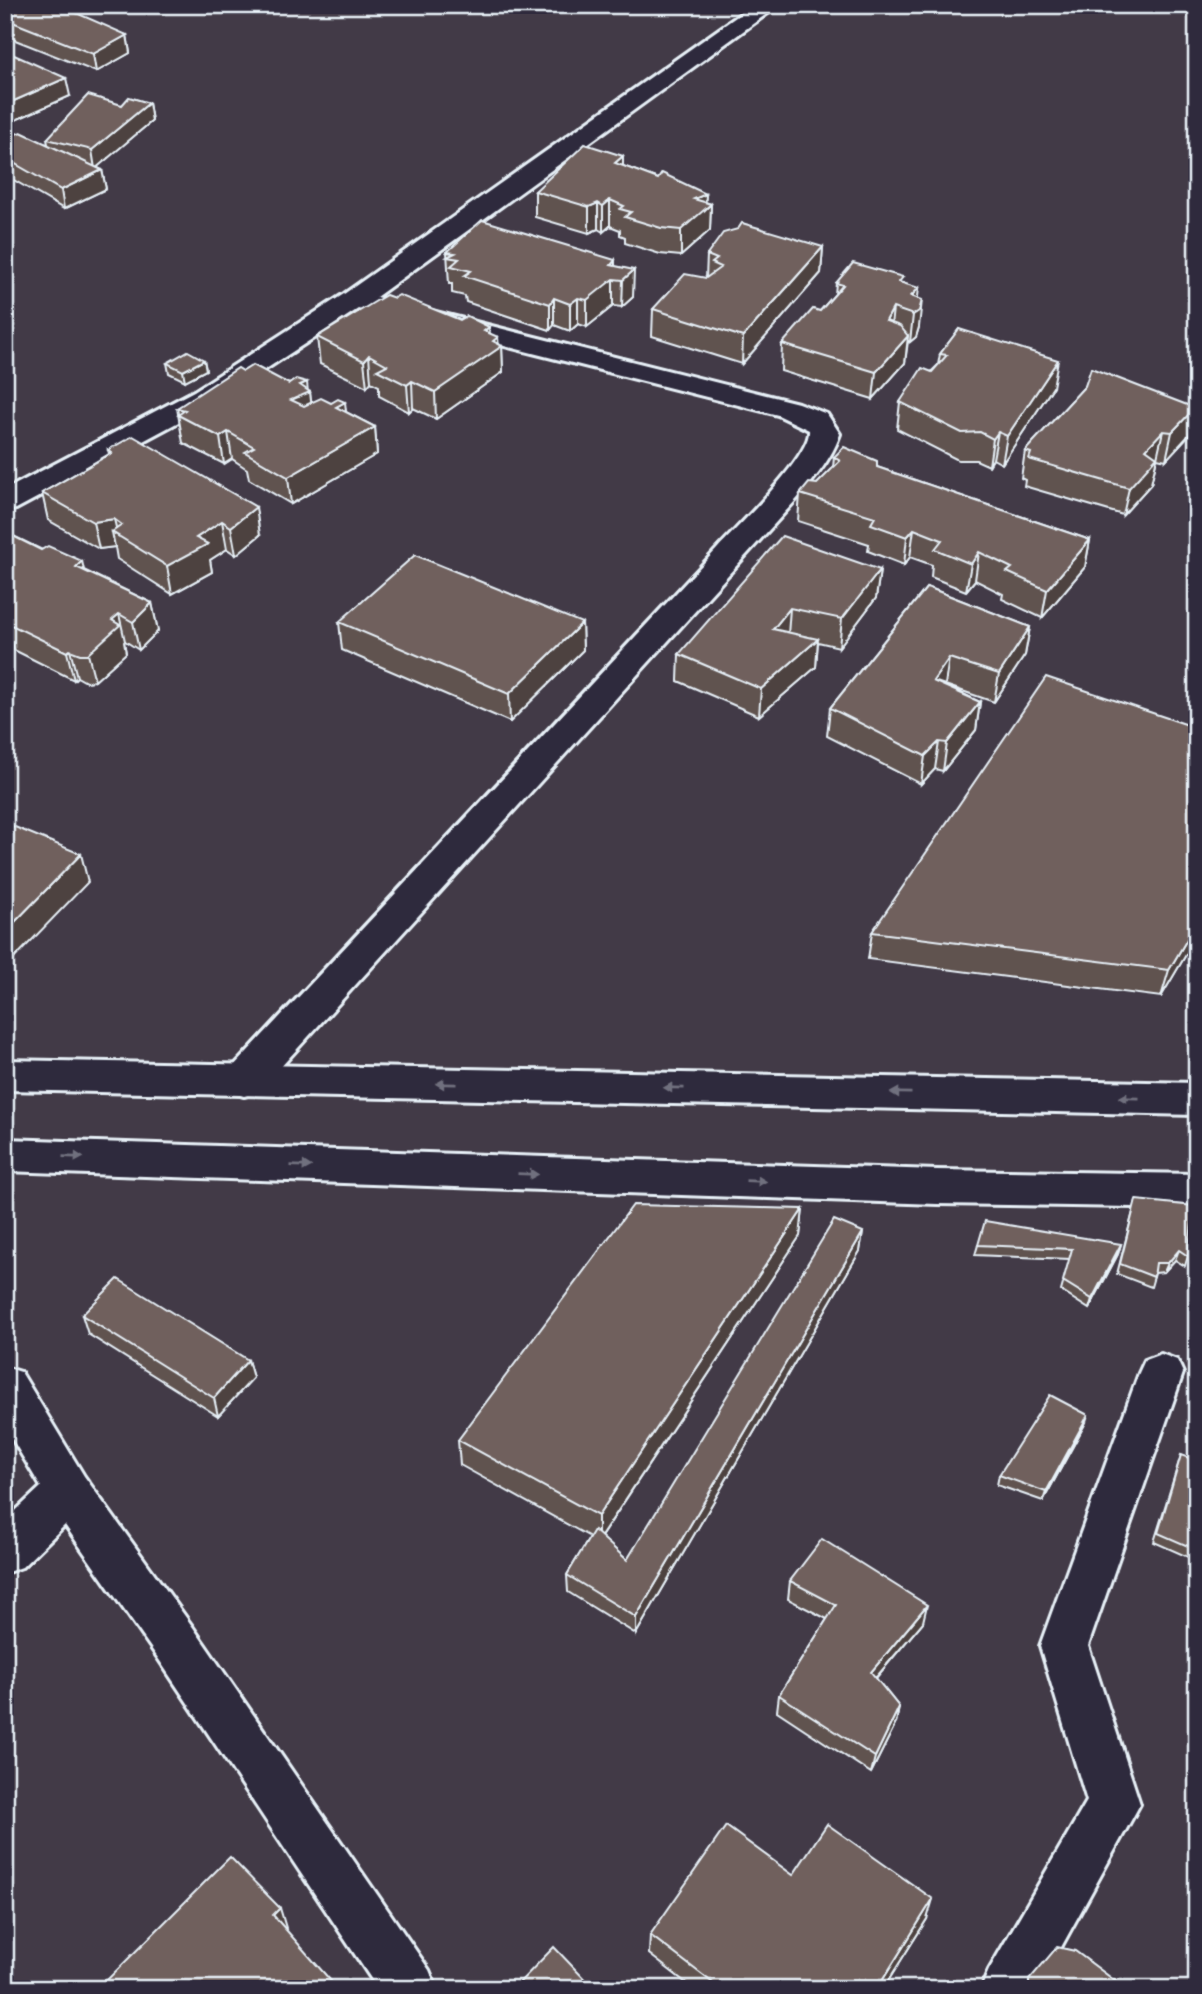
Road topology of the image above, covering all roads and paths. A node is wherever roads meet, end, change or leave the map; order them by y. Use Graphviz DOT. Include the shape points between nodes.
graph roads {
  1 [pos="768,5"];
  2 [pos="354,300"];
  3 [pos="5,502"];
  4 [pos="5,1075"];
  5 [pos="243,1081"];
  6 [pos="1197,1099"];
  7 [pos="5,1155"];
  8 [pos="1197,1191"];
  9 [pos="1161,1373"];
  10 [pos="5,1386"];
  11 [pos="68,1491"];
  12 [pos="5,1552"];
  13 [pos="410,1989"];
  14 [pos="1008,1989"];
  1 -- 2 [label="main road"];
  2 -- 3 [label="main road" via="204,397"];
  2 -- 5 [label="main road" via="788,409 816,420 825,435 813,459 717,568"];
  4 -- 5 [label="main road"];
  6 -- 5 [label="main road, one-way"];
  7 -- 8 [label="main road, one-way"];
  9 -- 14 [label="main road" via="1064,1646 1114,1804"];
  10 -- 11 [label="main road"];
  11 -- 12 [label="main road"];
  11 -- 13 [label="main road"];
}
